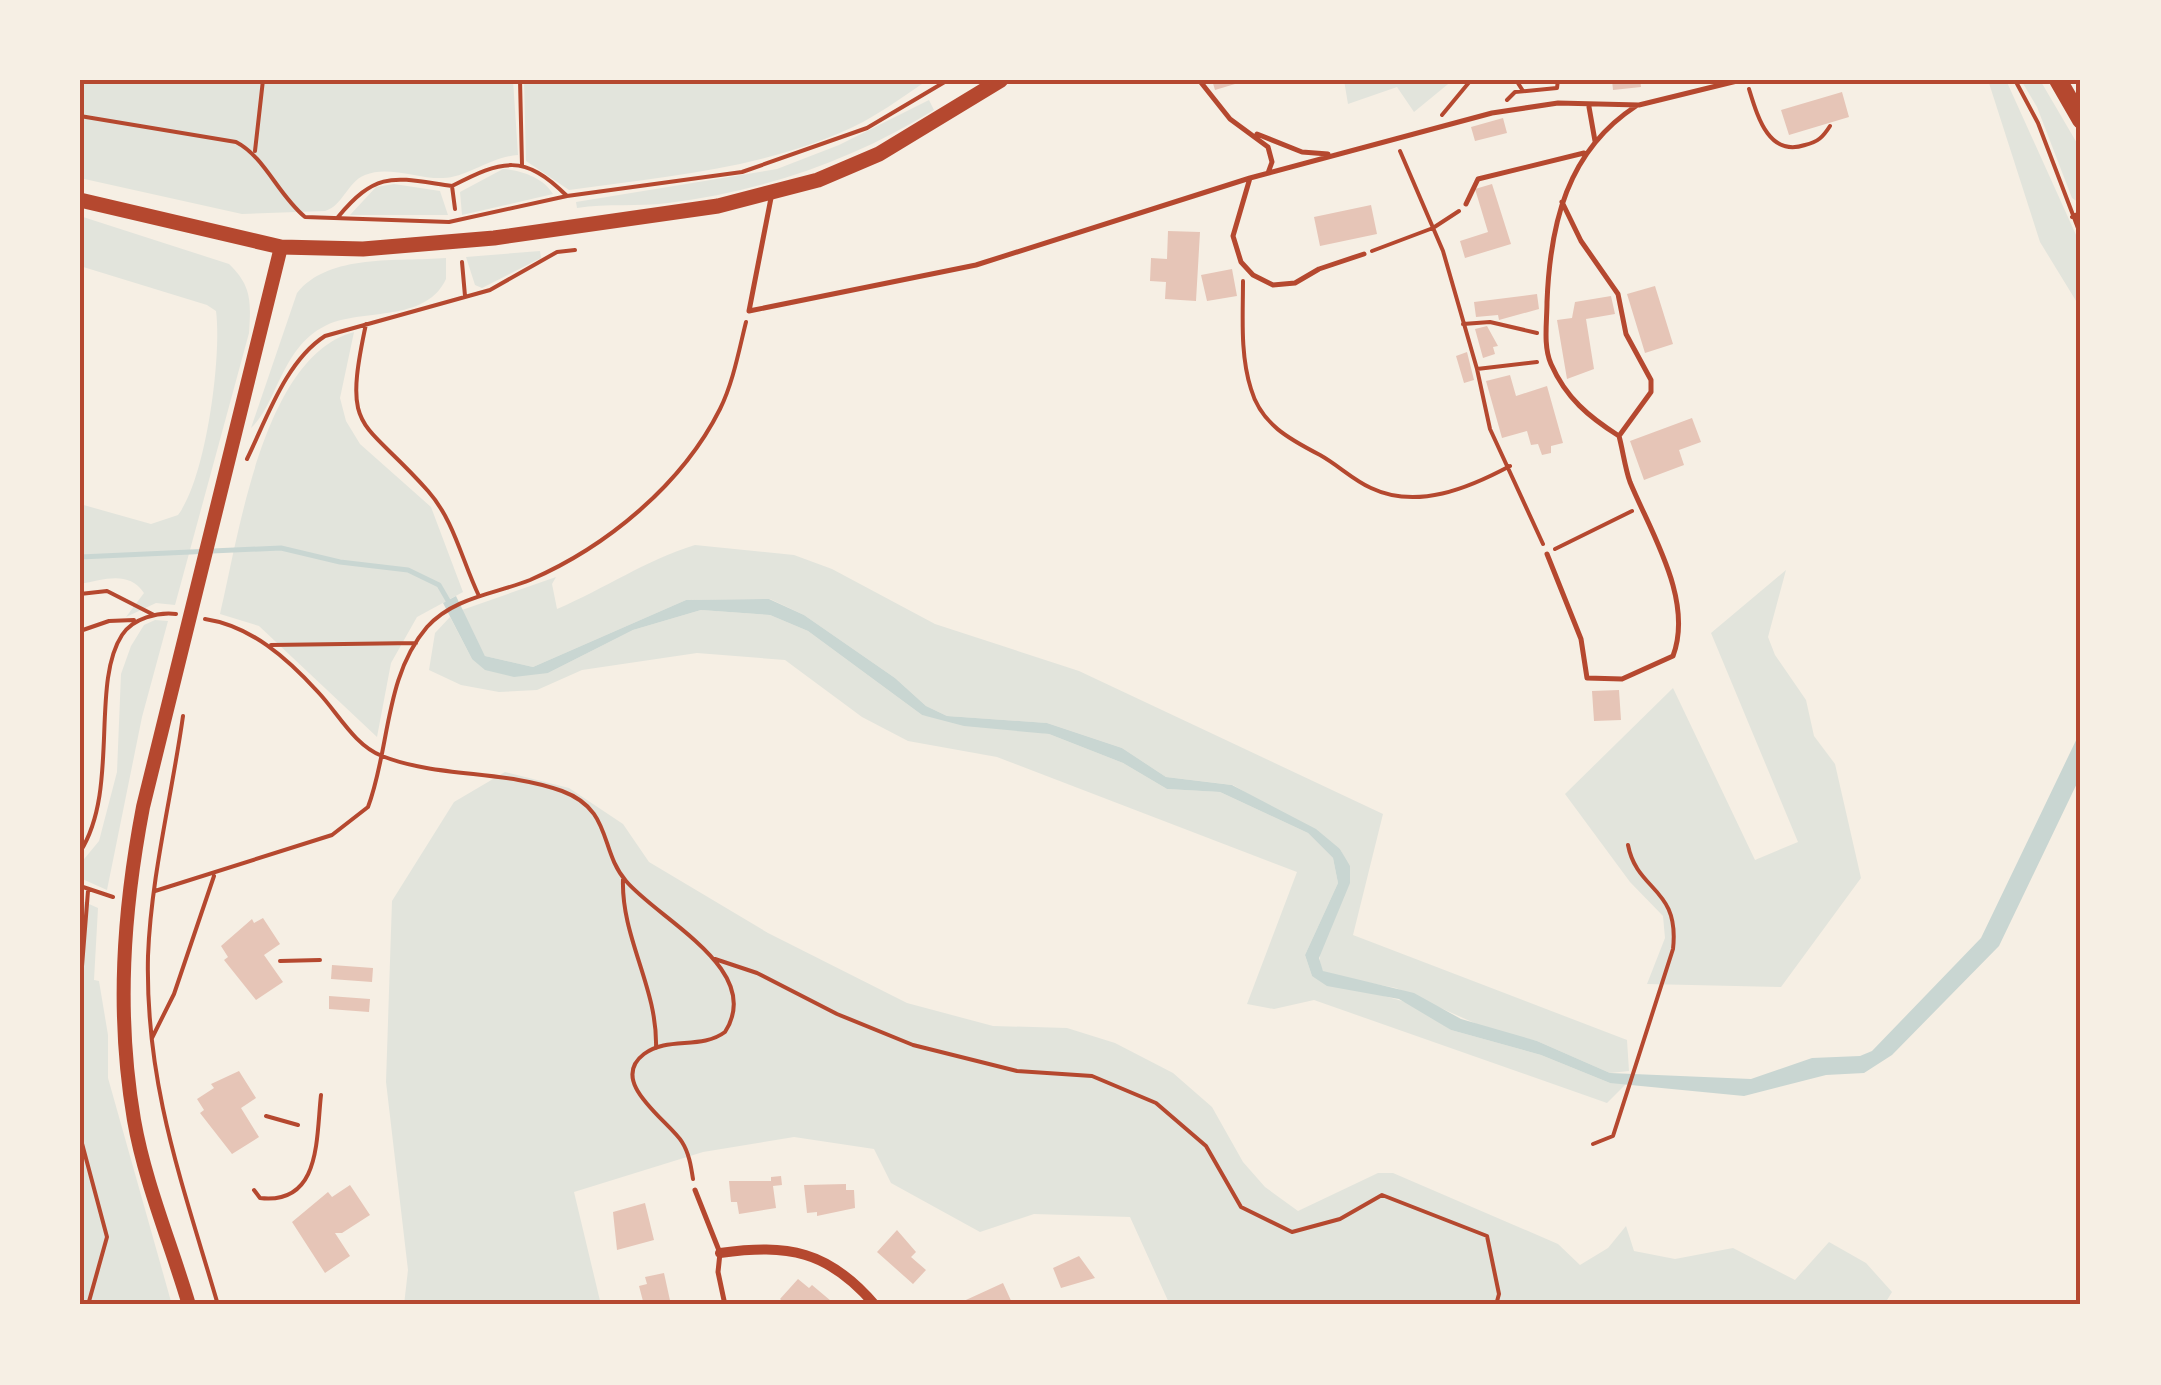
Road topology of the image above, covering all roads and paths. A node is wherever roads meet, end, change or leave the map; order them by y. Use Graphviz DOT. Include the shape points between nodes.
graph roads {
  1 [pos="263,80"];
  2 [pos="520,80"];
  3 [pos="948,80"];
  4 [pos="1001,80"];
  5 [pos="1199,80"];
  6 [pos="1471,80"];
  7 [pos="1516,80"];
  8 [pos="1558,80"];
  9 [pos="1744,80"];
  10 [pos="2015,80"];
  11 [pos="2058,80"];
  12 [pos="1523,91"];
  13 [pos="1638,105"];
  14 [pos="1589,107"];
  15 [pos="1492,113"];
  16 [pos="80,116"];
  17 [pos="2081,120"];
  18 [pos="1830,126"];
  19 [pos="1423,130"];
  20 [pos="1254,133"];
  21 [pos="1395,137"];
  22 [pos="1596,140"];
  23 [pos="255,151"];
  24 [pos="1587,152"];
  25 [pos="1332,154"];
  26 [pos="522,166"];
  27 [pos="1268,173"];
  28 [pos="1250,178"];
  29 [pos="452,186"];
  30 [pos="772,194"];
  31 [pos="567,196"];
  32 [pos="80,200"];
  33 [pos="1561,200"];
  34 [pos="544,202"];
  35 [pos="1466,204"];
  36 [pos="455,209"];
  37 [pos="544,210"];
  38 [pos="2081,212"];
  39 [pos="2072,217"];
  40 [pos="336,219"];
  41 [pos="1432,228"];
  42 [pos="2081,236"];
  43 [pos="281,247"];
  44 [pos="575,250"];
  45 [pos="1363,254"];
  46 [pos="462,262"];
  47 [pos="1242,264"];
  48 [pos="465,296"];
  49 [pos="749,311"];
  50 [pos="366,324"];
  51 [pos="1463,324"];
  52 [pos="1546,334"];
  53 [pos="1549,360"];
  54 [pos="1478,369"];
  55 [pos="1620,436"];
  56 [pos="1510,466"];
  57 [pos="234,469"];
  58 [pos="1643,506"];
  59 [pos="1547,554"];
  60 [pos="80,594"];
  61 [pos="479,596"];
  62 [pos="186,615"];
  63 [pos="155,616"];
  64 [pos="202,618"];
  65 [pos="136,620"];
  66 [pos="80,631"];
  67 [pos="416,642"];
  68 [pos="267,644"];
  69 [pos="184,716"];
  70 [pos="381,756"];
  71 [pos="1628,845"];
  72 [pos="80,852"];
  73 [pos="214,876"];
  74 [pos="623,879"];
  75 [pos="80,886"];
  76 [pos="88,891"];
  77 [pos="155,891"];
  78 [pos="109,896"];
  79 [pos="715,959"];
  80 [pos="280,960"];
  81 [pos="320,960"];
  82 [pos="80,990"];
  83 [pos="152,1038"];
  84 [pos="656,1048"];
  85 [pos="320,1094"];
  86 [pos="266,1116"];
  87 [pos="298,1125"];
  88 [pos="80,1136"];
  89 [pos="1593,1144"];
  90 [pos="254,1190"];
  91 [pos="695,1190"];
  92 [pos="720,1254"];
  93 [pos="88,1305"];
  94 [pos="189,1305"];
  95 [pos="218,1305"];
  96 [pos="725,1305"];
  97 [pos="875,1305"];
  98 [pos="1496,1305"];
  1 -- 23 [label="path"];
  2 -- 26 [label="path"];
  3 -- 31 [label="path" via="867,128 779,161 674,184"];
  4 -- 30 [label="main road" via="879,154"];
  5 -- 20 [label="lane" via="1230,119"];
  6 -- 19 [label="path"];
  7 -- 12 [label="path"];
  8 -- 12 [label="path" via="1557,88"];
  9 -- 13 [label="lane"];
  9 -- 18 [label="path" via="1780,147 1818,142"];
  10 -- 39 [label="path"];
  11 -- 17 [label="highway"];
  12 -- 15 [label="path"];
  13 -- 14 [label="lane"];
  13 -- 22 [label="lane"];
  14 -- 15 [label="lane" via="1558,103"];
  14 -- 22 [label="lane"];
  15 -- 19 [label="lane"];
  16 -- 23 [label="path" via="199,134"];
  19 -- 21 [label="lane"];
  20 -- 25 [label="lane" via="1302,152"];
  20 -- 27 [label="lane" via="1268,146"];
  21 -- 25 [label="lane"];
  21 -- 41 [label="path"];
  22 -- 24 [label="lane"];
  23 -- 40 [label="path" via="289,204 306,217"];
  24 -- 33 [label="lane"];
  24 -- 35 [label="lane" via="1478,179"];
  25 -- 27 [label="lane"];
  26 -- 29 [label="path" via="504,162"];
  26 -- 31 [label="path"];
  27 -- 28 [label="lane"];
  28 -- 47 [label="lane" via="1233,236"];
  28 -- 49 [label="lane" via="976,265"];
  29 -- 36 [label="path"];
  29 -- 40 [label="path" via="374,182"];
  30 -- 43 [label="main road" via="494,238 362,249"];
  30 -- 49 [label="lane"];
  31 -- 34 [label="path"];
  32 -- 43 [label="main road"];
  33 -- 52 [label="lane"];
  33 -- 55 [label="lane" via="1618,294 1626,334 1651,380"];
  34 -- 37 [label="path"];
  34 -- 40 [label="path" via="448,222"];
  35 -- 41 [label="path"];
  38 -- 39 [label="path"];
  39 -- 42 [label="path"];
  41 -- 45 [label="path"];
  41 -- 51 [label="path"];
  43 -- 57 [label="street"];
  44 -- 48 [label="path" via="557,252 516,278"];
  45 -- 47 [label="lane" via="1295,283 1273,285"];
  46 -- 48 [label="path"];
  47 -- 56 [label="path" via="1251,389 1266,420 1290,440 1373,490 1408,497 1466,488"];
  48 -- 50 [label="path"];
  49 -- 61 [label="path" via="721,407 692,457 642,507 572,560"];
  50 -- 57 [label="path" via="308,346"];
  50 -- 61 [label="path" via="354,398 358,417 429,492 455,533"];
  51 -- 52 [label="path" via="1490,322"];
  51 -- 54 [label="path"];
  52 -- 53 [label="lane"];
  53 -- 54 [label="path"];
  53 -- 55 [label="lane" via="1586,415"];
  54 -- 56 [label="path" via="1490,429"];
  55 -- 58 [label="lane" via="1629,480"];
  56 -- 59 [label="path"];
  57 -- 94 [label="street" via="134,854 122,974 134,1120"];
  58 -- 59 [label="path"];
  58 -- 59 [label="lane" via="1673,592 1678,643 1661,666 1622,679 1587,678 1582,639"];
  60 -- 63 [label="path" via="107,590"];
  61 -- 67 [label="path" via="442,614"];
  62 -- 63 [label="path"];
  63 -- 65 [label="path"];
  64 -- 68 [label="path" via="233,624"];
  65 -- 66 [label="path"];
  65 -- 72 [label="path" via="115,653 102,794"];
  67 -- 68 [label="path"];
  67 -- 70 [label="path"];
  68 -- 70 [label="path"];
  69 -- 77 [label="path"];
  70 -- 73 [label="path" via="368,808 356,819 332,835"];
  70 -- 74 [label="path" via="564,792 604,826"];
  71 -- 89 [label="path" via="1676,926 1613,1136"];
  73 -- 77 [label="path"];
  73 -- 83 [label="path"];
  74 -- 79 [label="path"];
  74 -- 84 [label="path" via="622,907 649,987"];
  75 -- 76 [label="path"];
  76 -- 78 [label="path"];
  76 -- 82 [label="path"];
  77 -- 83 [label="path" via="148,953"];
  79 -- 84 [label="path" via="736,1004 726,1032 698,1044"];
  79 -- 98 [label="path" via="913,1044 1017,1070 1092,1076 1156,1103 1206,1146 1242,1207 1292,1232 1340,1220 1382,1195 1488,1236"];
  80 -- 81 [label="path"];
  83 -- 95 [label="path" via="175,1170"];
  84 -- 91 [label="path" via="637,1061 635,1086 683,1144"];
  85 -- 90 [label="path" via="304,1188 274,1200"];
  86 -- 87 [label="path"];
  88 -- 93 [label="path" via="107,1237"];
  91 -- 92 [label="lane"];
  92 -- 96 [label="lane"];
  92 -- 97 [label="street" via="775,1248 809,1255 843,1274"];
}
